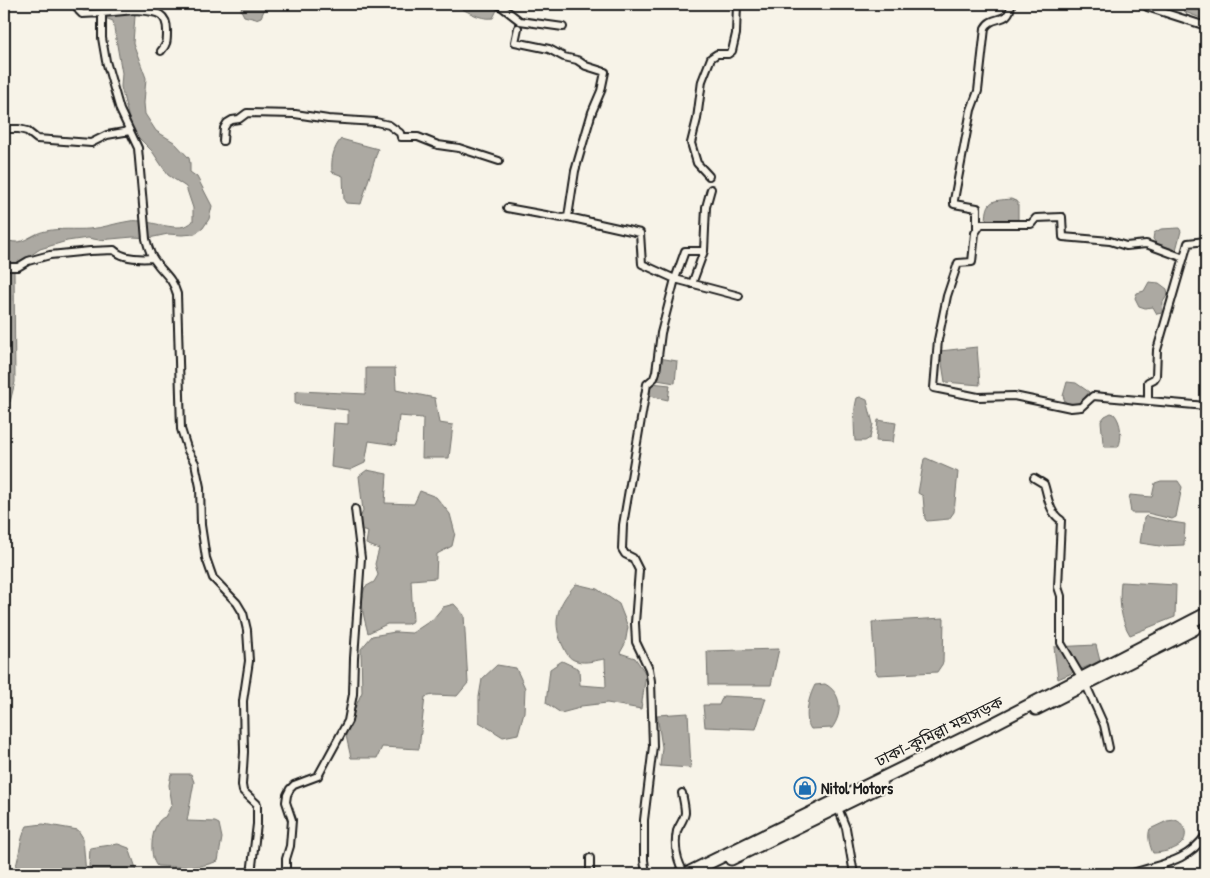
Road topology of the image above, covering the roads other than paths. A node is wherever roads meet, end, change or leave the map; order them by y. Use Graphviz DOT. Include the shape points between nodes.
graph roads {
  1 [pos="76,4"];
  2 [pos="498,4"];
  3 [pos="737,4"];
  4 [pos="1011,4"];
  5 [pos="1147,6"];
  6 [pos="134,8"];
  7 [pos="103,13"];
  8 [pos="1206,26"];
  9 [pos="563,27"];
  10 [pos="518,28"];
  11 [pos="161,51"];
  12 [pos="4,129"];
  13 [pos="130,131"];
  14 [pos="224,141"];
  15 [pos="499,160"];
  16 [pos="709,176"];
  17 [pos="711,190"];
  18 [pos="507,208"];
  19 [pos="568,217"];
  20 [pos="977,228"];
  21 [pos="1206,241"];
  22 [pos="704,251"];
  23 [pos="153,258"];
  24 [pos="1184,258"];
  25 [pos="4,267"];
  26 [pos="675,279"];
  27 [pos="692,284"];
  28 [pos="739,296"];
  29 [pos="1148,401"];
  30 [pos="1206,406"];
  31 [pos="1034,478"];
  32 [pos="355,509"];
  33 [pos="1206,614"];
  34 [pos="1206,623"];
  35 [pos="1084,681"];
  36 [pos="1109,748"];
  37 [pos="682,793"];
  38 [pos="838,808"];
  39 [pos="1206,835"];
  40 [pos="590,858"];
  41 [pos="251,874"];
  42 [pos="286,874"];
  43 [pos="590,874"];
  44 [pos="646,874"];
  45 [pos="685,874"];
  46 [pos="700,874"];
  47 [pos="854,874"];
  48 [pos="1130,874"];
  1 -- 7 [label="street" via="82,14"];
  2 -- 9 [label="street" via="520,21"];
  3 -- 16 [label="street" via="732,51 712,58 702,81 691,143 697,163"];
  4 -- 20 [label="street" via="1007,16 985,28 978,91 971,110 954,200 954,204 977,208"];
  5 -- 8 [label="street"];
  6 -- 7 [label="street"];
  6 -- 11 [label="street" via="165,17 167,41"];
  7 -- 13 [label="street" via="103,50 120,110"];
  10 -- 19 [label="street" via="515,42 549,49 604,72 575,171"];
  12 -- 13 [label="street" via="27,131 37,139 91,143 107,135"];
  13 -- 23 [label="street" via="138,148 146,239"];
  14 -- 15 [label="street" via="227,122 240,119 247,113 295,114 376,122 389,125 402,137 418,137"];
  17 -- 22 [label="street" via="706,207"];
  18 -- 19 [label="street"];
  19 -- 26 [label="street" via="640,234 642,264"];
  20 -- 24 [label="street" via="981,224 1031,224 1036,218 1062,217 1063,237 1110,241 1126,246 1146,244"];
  20 -- 29 [label="street" via="972,262 958,263 947,296 938,340 934,388 978,397 1014,396 1071,408 1081,407 1093,396"];
  21 -- 24 [label="street" via="1188,243"];
  22 -- 26 [label="street" via="685,251"];
  22 -- 27 [label="street"];
  23 -- 25 [label="street" via="129,257 114,250 90,251 50,255 18,267"];
  23 -- 41 [label="street" via="172,281 177,294 181,429 195,463 200,487 206,558 213,578 237,603 246,622 249,661 243,702 242,785 243,791 257,804"];
  24 -- 29 [label="street" via="1157,350 1156,376 1148,382"];
  26 -- 27 [label="street"];
  26 -- 44 [label="street" via="661,333 656,372 647,384 622,525 622,549 633,558 638,570 636,642 651,681 652,746 644,820"];
  27 -- 28 [label="street"];
  29 -- 30 [label="street"];
  31 -- 35 [label="street" via="1044,484 1051,510 1061,520 1058,586 1062,596 1061,643"];
  32 -- 42 [label="street" via="361,558 350,711 348,721 318,776 294,785 287,795 292,820"];
  33 -- 35 [label="highway, ঢাকা–কুমিল্লা মহাসড়ক"];
  34 -- 35 [label="highway, ঢাকা–কুমিল্লা মহাসড়ক"];
  35 -- 36 [label="street" via="1104,725"];
  35 -- 38 [label="highway, ঢাকা–কুমিল্লা মহাসড়ক"];
  35 -- 45 [label="highway, ঢাকা–কুমিল্লা মহাসড়ক"];
  37 -- 45 [label="street" via="685,814 678,829 677,851"];
  38 -- 46 [label="highway, ঢাকা–কুমিল্লা মহাসড়ক"];
  38 -- 47 [label="street" via="845,822"];
  39 -- 48 [label="street" via="1199,845 1179,859"];
  40 -- 43 [label="street"];
}
